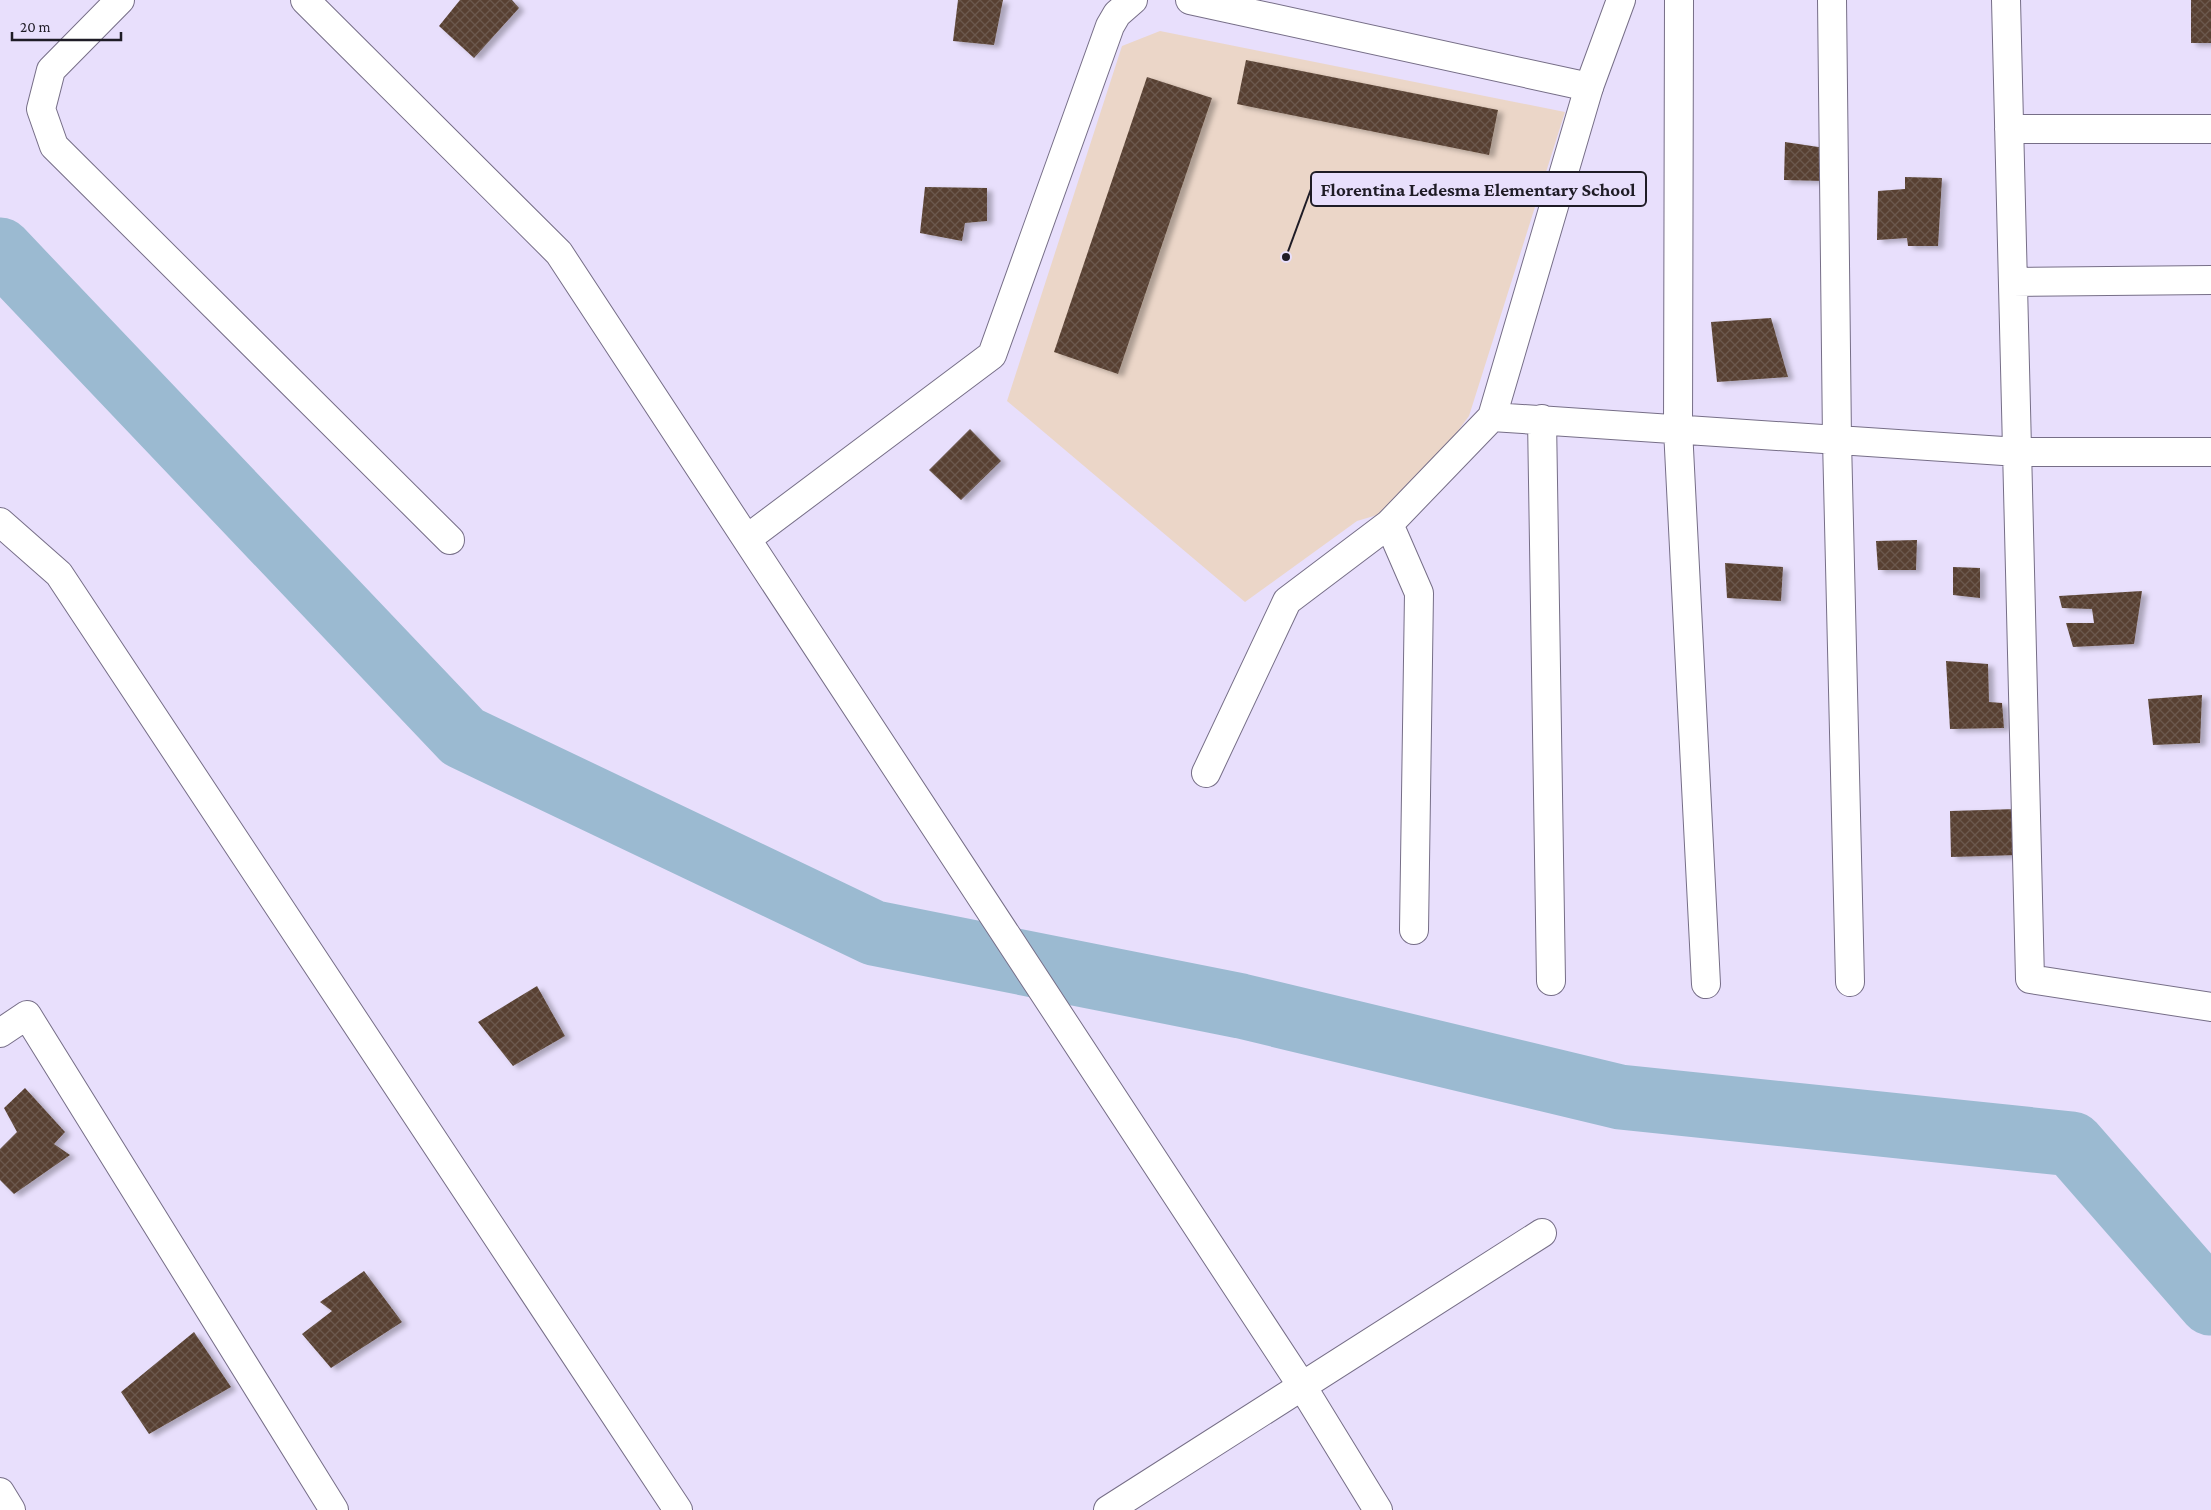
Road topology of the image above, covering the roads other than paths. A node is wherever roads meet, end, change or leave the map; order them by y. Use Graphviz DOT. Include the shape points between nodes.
graph roads {
  1 [pos="120,0"];
  2 [pos="305,0"];
  3 [pos="1133,0"];
  4 [pos="1190,0"];
  5 [pos="1621,0"];
  6 [pos="1679,0"];
  7 [pos="1832,0"];
  8 [pos="2006,0"];
  9 [pos="1589,88"];
  10 [pos="2010,129"];
  11 [pos="2211,129"];
  12 [pos="2211,280"];
  13 [pos="2013,282"];
  14 [pos="1492,416"];
  15 [pos="1542,420"];
  16 [pos="1678,429"];
  17 [pos="1837,440"];
  18 [pos="2018,452"];
  19 [pos="2211,452"];
  20 [pos="0,522"];
  21 [pos="1389,524"];
  22 [pos="748,538"];
  23 [pos="450,540"];
  24 [pos="1206,773"];
  25 [pos="1414,930"];
  26 [pos="1551,981"];
  27 [pos="1850,982"];
  28 [pos="1706,984"];
  29 [pos="2211,1007"];
  30 [pos="0,1033"];
  31 [pos="1542,1233"];
  32 [pos="1302,1386"];
  33 [pos="0,1492"];
  34 [pos="11,1510"];
  35 [pos="334,1510"];
  36 [pos="678,1510"];
  37 [pos="1108,1510"];
  38 [pos="1378,1510"];
  1 -- 23 [label="street" via="51,70 41,109 54,146"];
  2 -- 22 [label="street" via="559,253"];
  3 -- 22 [label="street" via="1116,14 1110,26 992,355"];
  4 -- 9 [label="street"];
  5 -- 9 [label="street"];
  6 -- 16 [label="street"];
  7 -- 17 [label="street"];
  8 -- 10 [label="street"];
  9 -- 14 [label="street"];
  10 -- 11 [label="street"];
  10 -- 13 [label="street"];
  12 -- 13 [label="street"];
  13 -- 18 [label="street"];
  14 -- 15 [label="street"];
  14 -- 21 [label="street"];
  15 -- 16 [label="street"];
  15 -- 26 [label="street"];
  16 -- 17 [label="street"];
  16 -- 28 [label="street"];
  17 -- 18 [label="street"];
  17 -- 27 [label="street"];
  18 -- 19 [label="street"];
  18 -- 29 [label="street" via="2030,979"];
  20 -- 36 [label="street" via="59,574"];
  21 -- 24 [label="street" via="1287,601"];
  21 -- 25 [label="street" via="1420,592"];
  22 -- 32 [label="street"];
  30 -- 35 [label="street" via="27,1015"];
  31 -- 32 [label="street"];
  32 -- 37 [label="street"];
  32 -- 38 [label="street"];
  33 -- 34 [label="street"];
}
